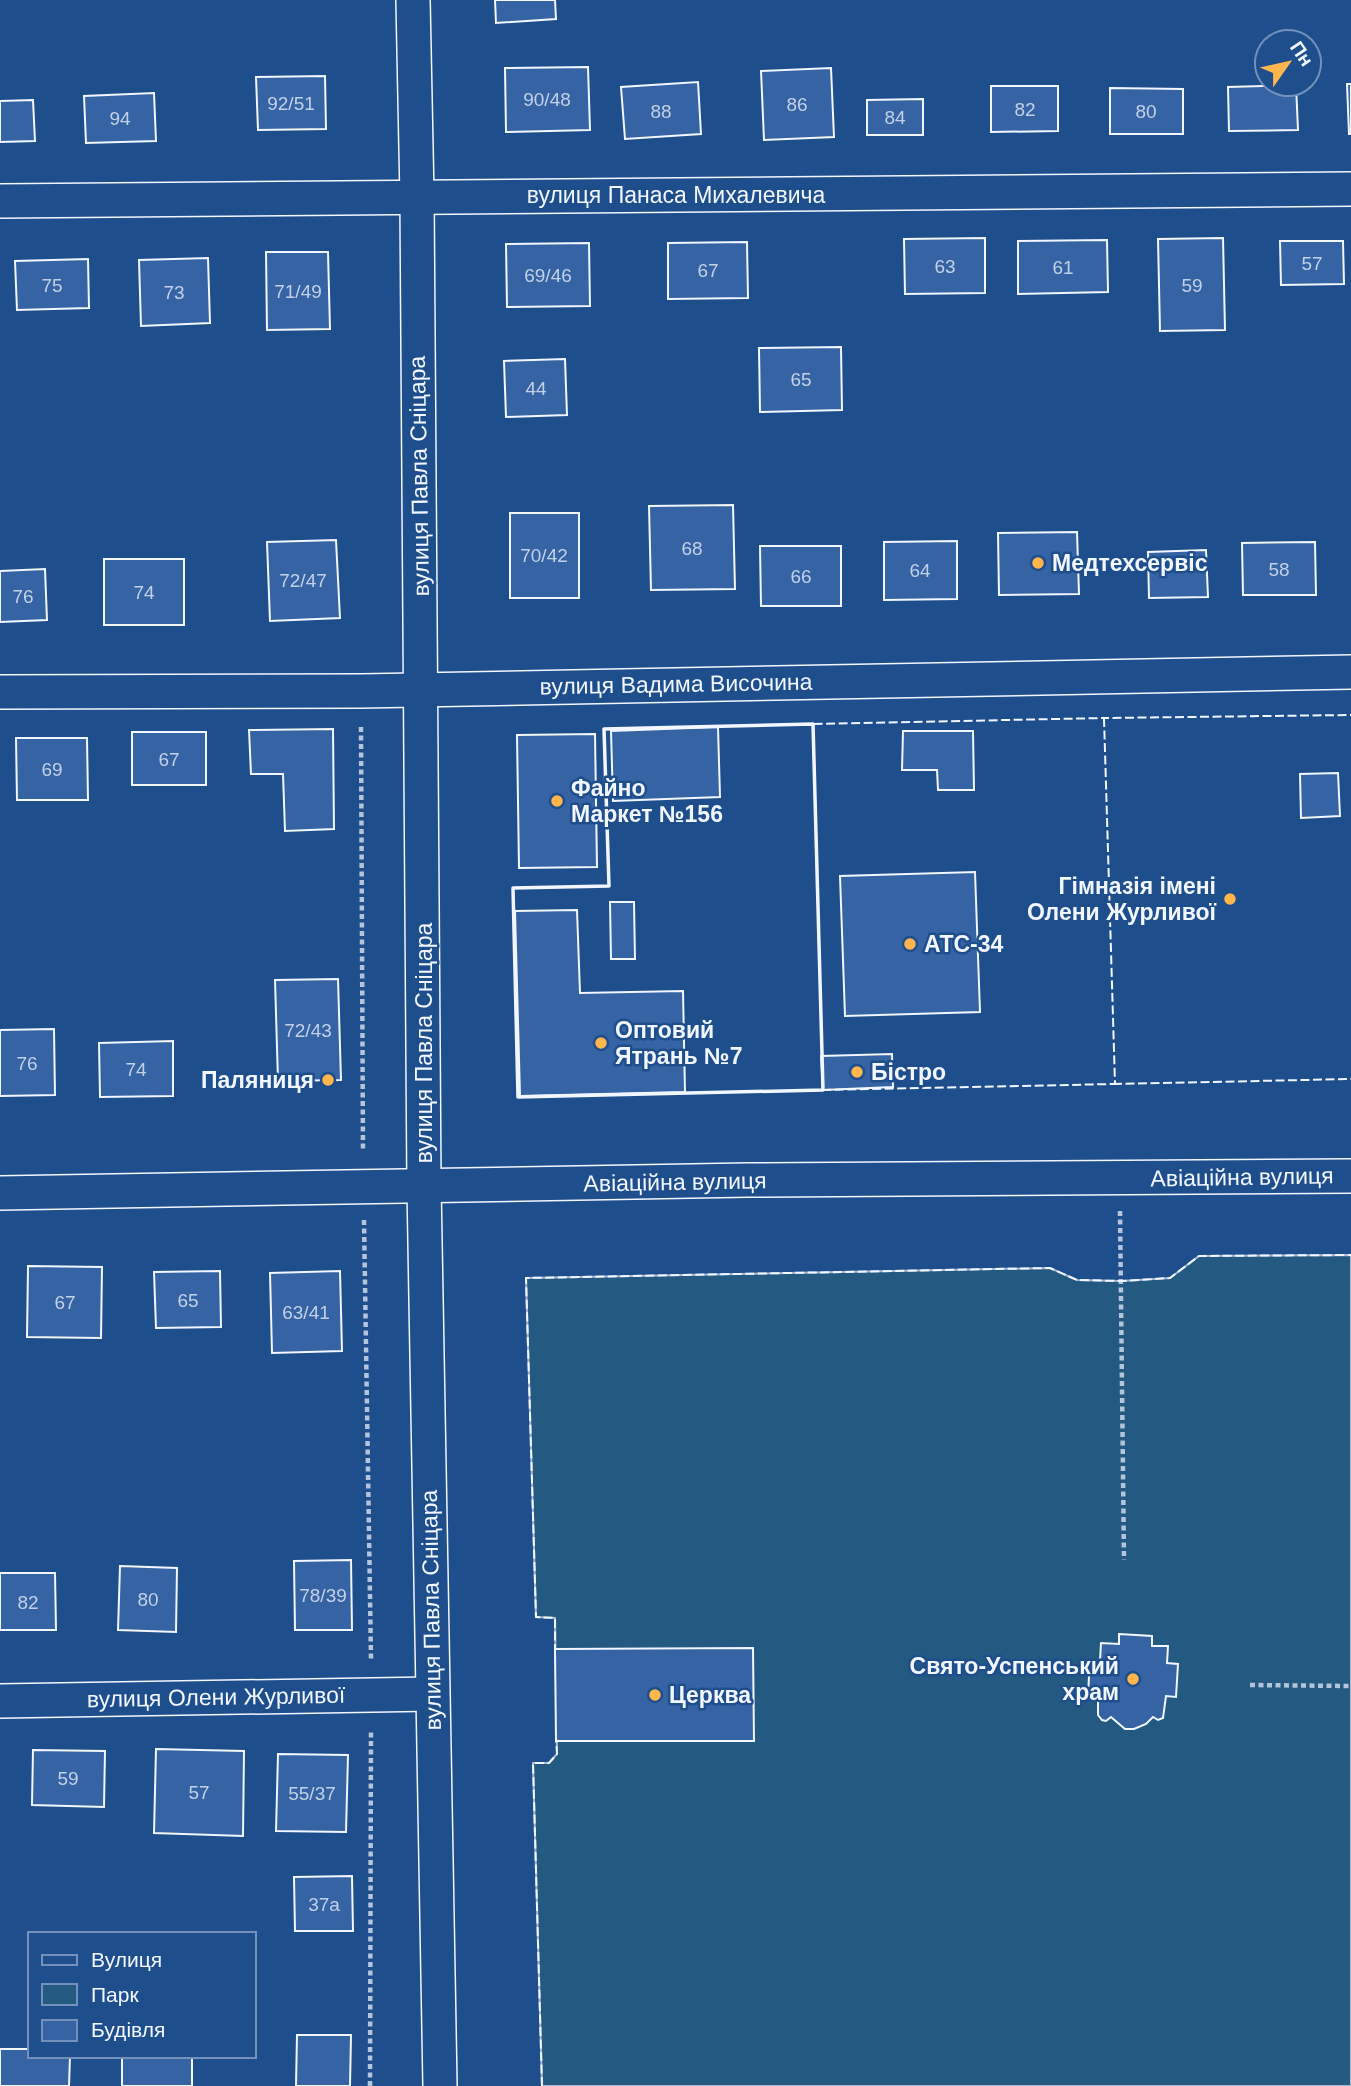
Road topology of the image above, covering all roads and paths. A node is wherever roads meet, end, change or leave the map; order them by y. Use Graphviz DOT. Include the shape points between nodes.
graph roads {
  1 [pos="413,0"];
  2 [pos="1351,189"];
  3 [pos="417,197"];
  4 [pos="0,201"];
  5 [pos="1351,672"];
  6 [pos="422,688"];
  7 [pos="361,691"];
  8 [pos="0,692"];
  9 [pos="1351,1175"];
  10 [pos="1120,1178"];
  11 [pos="364,1185"];
  12 [pos="424,1186"];
  13 [pos="0,1192"];
  14 [pos="1124,1560"];
  15 [pos="1250,1685"];
  16 [pos="1351,1686"];
  17 [pos="432,1694"];
  18 [pos="372,1695"];
  19 [pos="0,1700"];
  20 [pos="370,2086"];
  21 [pos="440,2086"];
  1 -- 3 [label="street, вулиця Павла Сніцара"];
  2 -- 3 [label="street, вулиця Панаса Михалевича"];
  3 -- 4 [label="street, вулиця Панаса Михалевича"];
  3 -- 6 [label="street, вулиця Павла Сніцара"];
  5 -- 6 [label="street, вулиця Вадима Височина"];
  6 -- 7 [label="street, вулиця Вадима Височина"];
  6 -- 12 [label="street, вулиця Павла Сніцара"];
  7 -- 8 [label="street, вулиця Вадима Височина"];
  7 -- 11 [label="path"];
  9 -- 10 [label="street, Авіаційна вулиця"];
  10 -- 12 [label="street, Авіаційна вулиця"];
  10 -- 14 [label="path"];
  11 -- 12 [label="street, Авіаційна вулиця"];
  11 -- 13 [label="street, Авіаційна вулиця"];
  11 -- 18 [label="path"];
  12 -- 17 [label="street, вулиця Павла Сніцара"];
  15 -- 16 [label="path"];
  17 -- 18 [label="street, вулиця Олени Журливої"];
  17 -- 21 [label="street, вулиця Павла Сніцара"];
  18 -- 19 [label="street, вулиця Олени Журливої"];
  18 -- 20 [label="path"];
}
